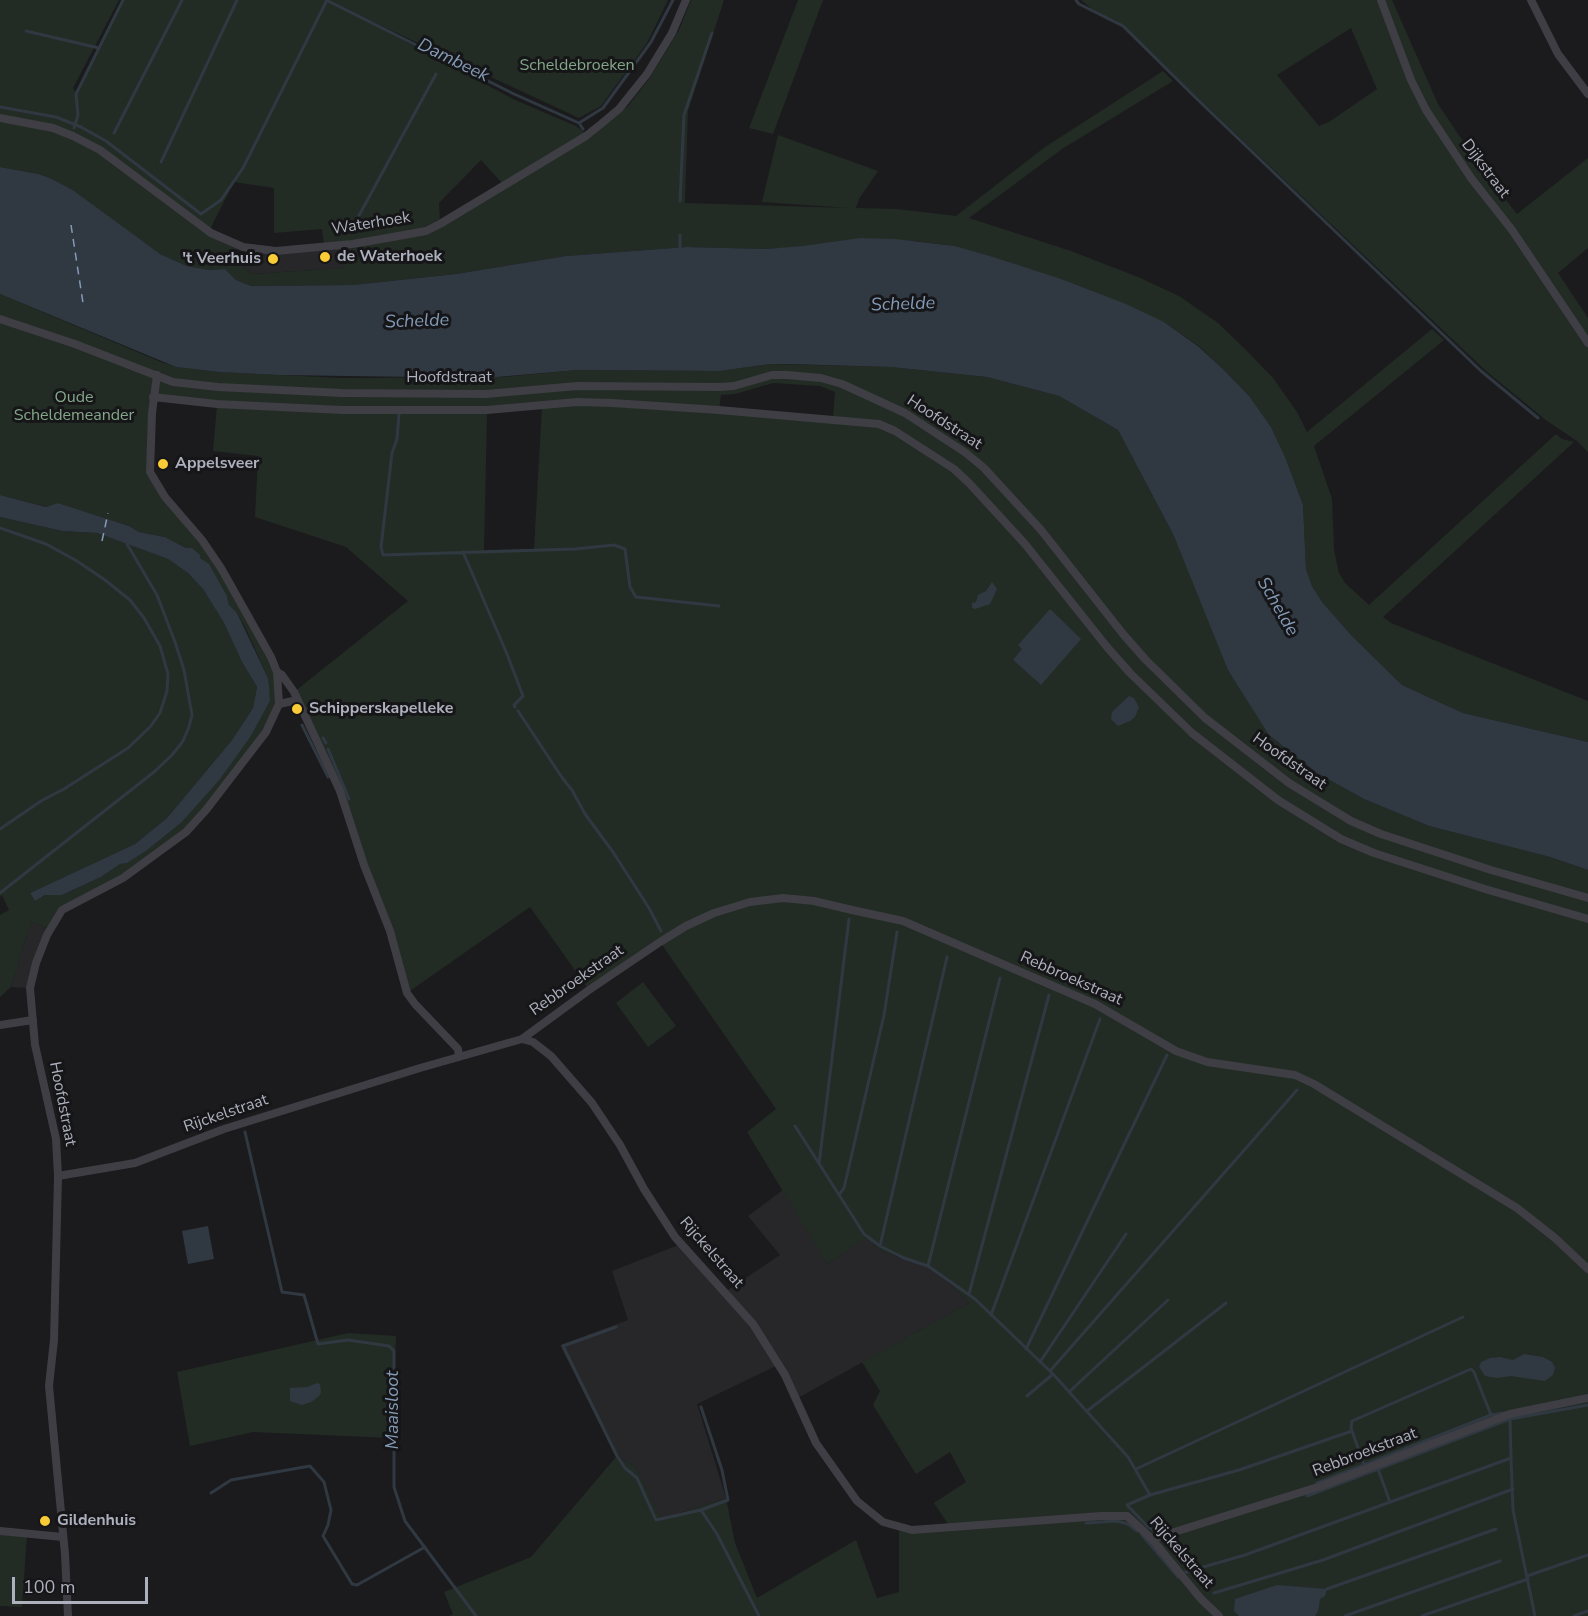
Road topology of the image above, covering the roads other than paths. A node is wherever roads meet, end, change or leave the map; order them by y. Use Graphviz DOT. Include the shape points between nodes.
graph roads {
  1 [pos="686,0"];
  2 [pos="1531,0"];
  3 [pos="1383,1"];
  4 [pos="1588,94"];
  5 [pos="0,118"];
  6 [pos="0,319"];
  7 [pos="1588,343"];
  8 [pos="157,375"];
  9 [pos="153,398"];
  10 [pos="277,672"];
  11 [pos="298,700"];
  12 [pos="279,704"];
  13 [pos="1588,898"];
  14 [pos="1588,919"];
  15 [pos="33,1020"];
  16 [pos="0,1026"];
  17 [pos="522,1039"];
  18 [pos="459,1057"];
  19 [pos="58,1176"];
  20 [pos="1588,1269"];
  21 [pos="1588,1398"];
  22 [pos="0,1531"];
  23 [pos="63,1537"];
  24 [pos="1152,1539"];
  25 [pos="68,1616"];
  26 [pos="1219,1616"];
  1 -- 5 [label="street, Waterhoek" via="672,33 647,74 619,109 586,136 426,231 352,244 276,251 243,247 211,233 91,146 53,128"];
  2 -- 4 [label="street" via="1558,54"];
  3 -- 7 [label="street, Dijkstraat" via="1426,110"];
  6 -- 8 [label="street"];
  8 -- 9 [label="street, Hoofdstraat"];
  8 -- 13 [label="street, Hoofdstraat" via="192,385 342,393 486,394 577,386 720,387 772,375 821,378 842,384 905,413 984,468 1041,530 1145,659 1205,718 1290,783 1351,821 1381,834"];
  9 -- 10 [label="street, Hoofdstraat" via="150,472 221,568"];
  9 -- 14 [label="street, Hoofdstraat" via="342,410 487,410 612,403 879,424 954,469 969,483 1025,544 1130,674 1192,733 1278,800 1341,839 1374,853"];
  10 -- 11 [label="street, Hoofdstraat"];
  10 -- 12 [label="street, Hoofdstraat"];
  11 -- 12 [label="street"];
  11 -- 18 [label="street, Hoofdstraat" via="340,791 390,931 407,993 458,1049"];
  12 -- 15 [label="street, Hoofdstraat" via="266,732 186,832 123,878 62,910 36,963 30,988"];
  15 -- 16 [label="street"];
  15 -- 19 [label="street, Hoofdstraat" via="54,1124"];
  17 -- 18 [label="street, Rijckelstraat"];
  17 -- 20 [label="street, Rebbroekstraat" via="660,942 714,914 750,902 783,898 843,908 903,921 1095,1004 1197,1059 1295,1076 1314,1084 1517,1208"];
  17 -- 24 [label="street, Rijckelstraat" via="551,1056 592,1103 675,1237 753,1324 785,1375 816,1443 857,1501 883,1522 912,1530 1127,1516"];
  18 -- 19 [label="street, Rijckelstraat" via="224,1129 135,1163"];
  19 -- 23 [label="street, Hoofdstraat" via="54,1340 49,1386"];
  21 -- 24 [label="street, Rebbroekstraat" via="1510,1414 1324,1485"];
  22 -- 23 [label="street"];
  23 -- 25 [label="street, Hoofdstraat"];
  24 -- 26 [label="street, Rijckelstraat"];
}
